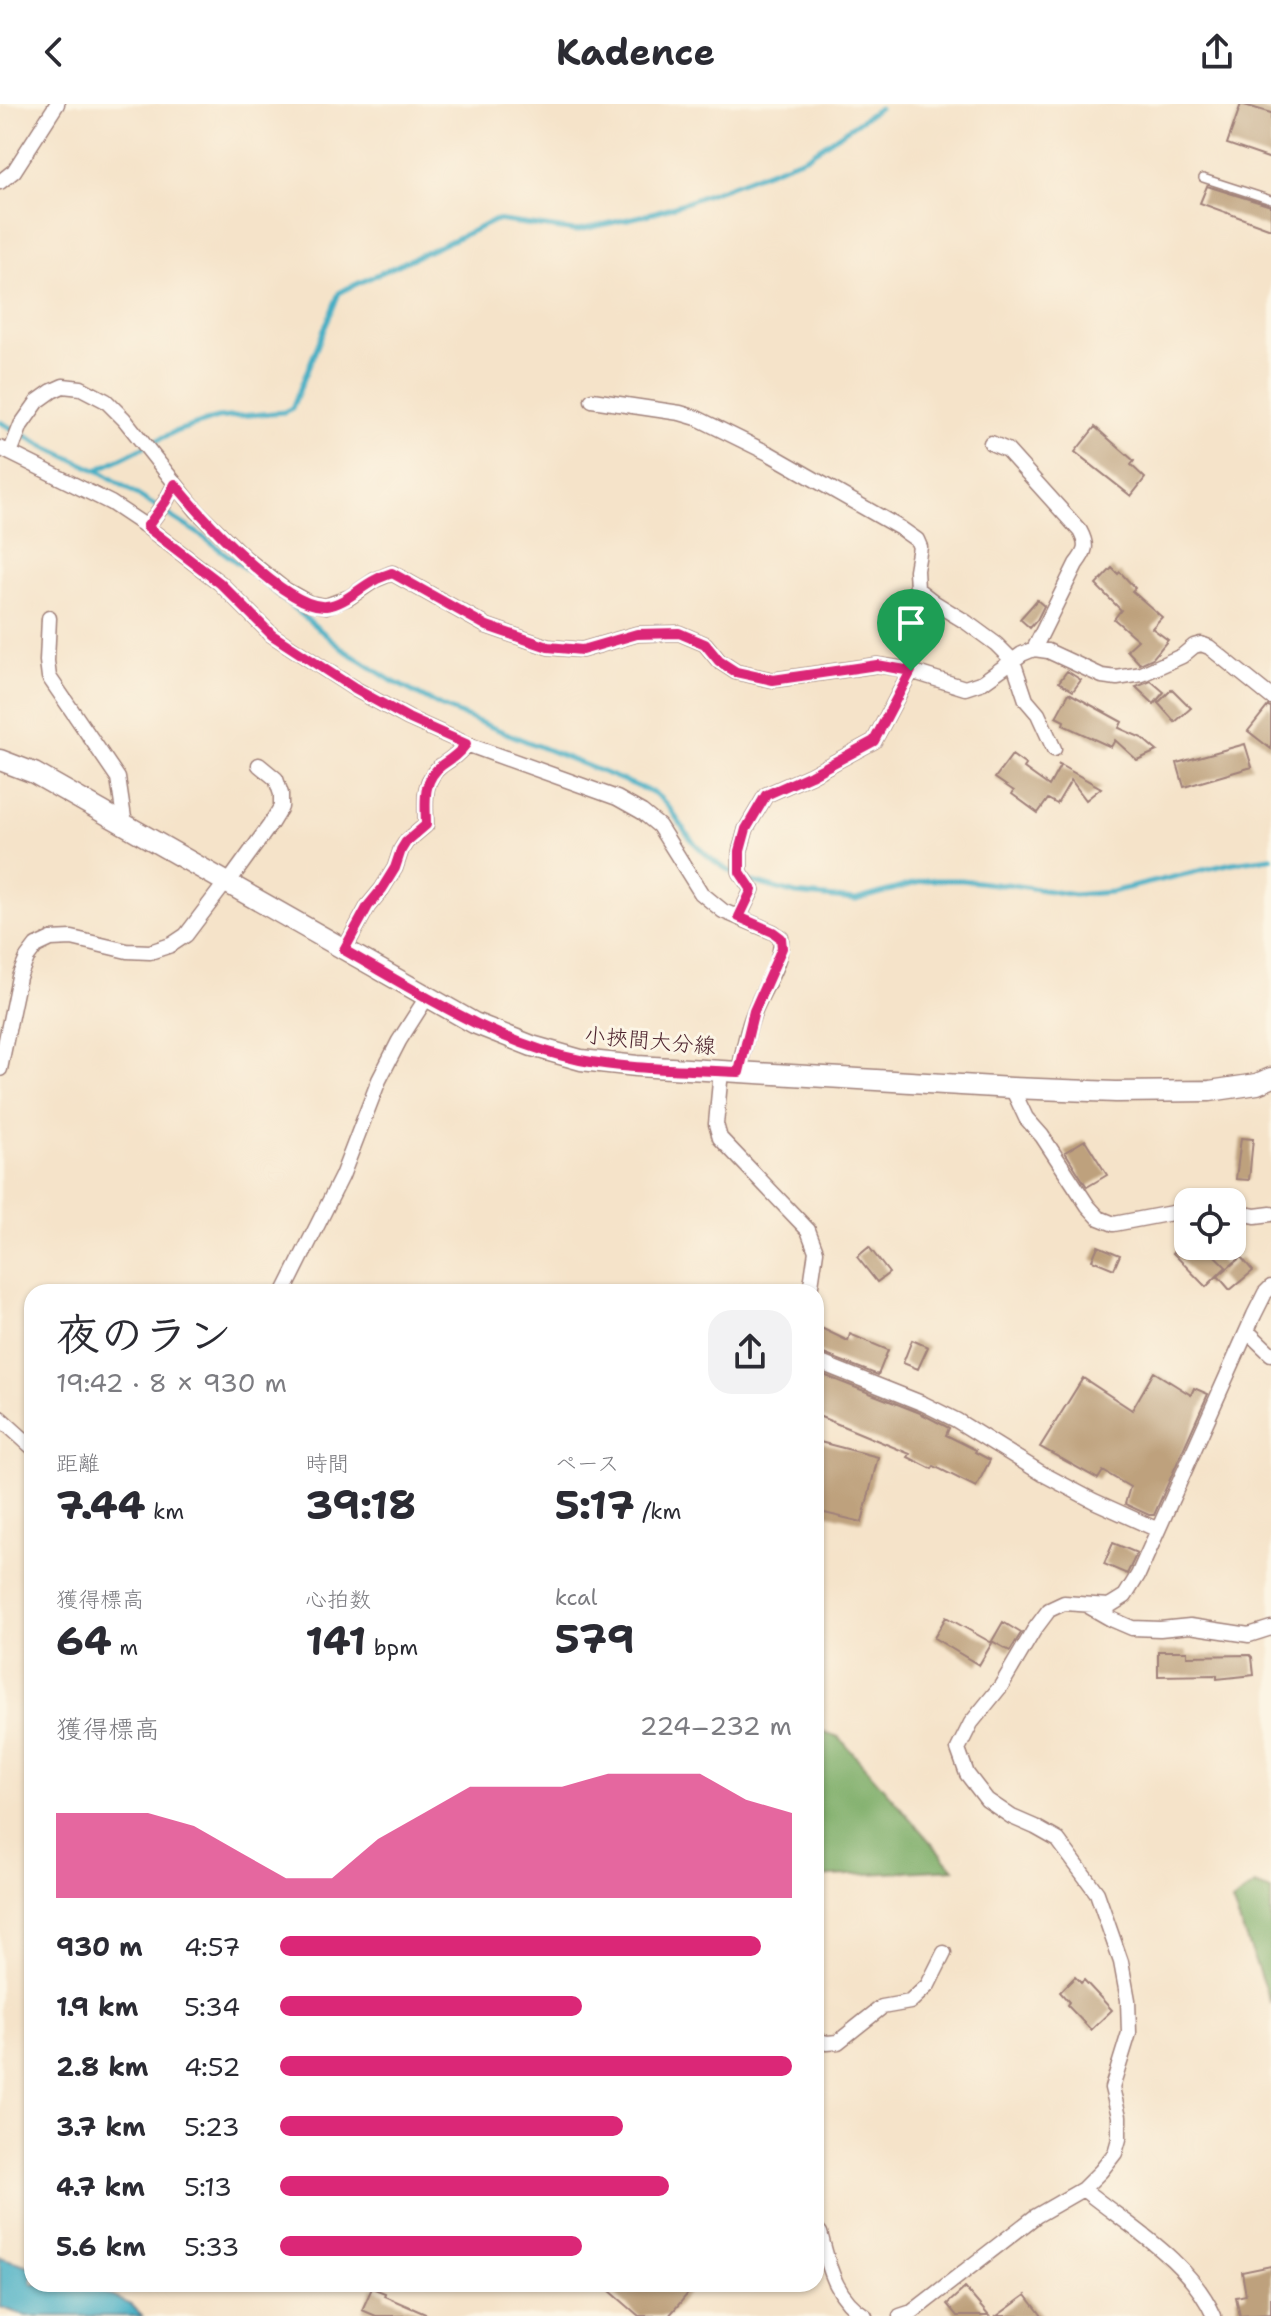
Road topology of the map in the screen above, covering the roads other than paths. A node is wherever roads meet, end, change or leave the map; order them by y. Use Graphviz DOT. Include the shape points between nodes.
graph roads {
  1 [pos="57,104"];
  2 [pos="1203,178"];
  3 [pos="0,182"];
  4 [pos="1271,200"];
  5 [pos="592,400"];
  6 [pos="991,443"];
  7 [pos="5,451"];
  8 [pos="175,484"];
  9 [pos="149,525"];
  10 [pos="49,618"];
  11 [pos="1034,649"];
  12 [pos="1013,661"];
  13 [pos="911,671"];
  14 [pos="1271,697"];
  15 [pos="466,744"];
  16 [pos="1054,749"];
  17 [pos="0,760"];
  18 [pos="259,765"];
  19 [pos="125,825"];
  20 [pos="227,883"];
  21 [pos="739,917"];
  22 [pos="344,950"];
  23 [pos="427,997"];
  24 [pos="0,1069"];
  25 [pos="730,1071"];
  26 [pos="1271,1078"];
  27 [pos="1012,1088"];
  28 [pos="1174,1213"];
  29 [pos="1246,1214"];
  30 [pos="1271,1214"];
  31 [pos="288,1284"];
  32 [pos="811,1284"];
  33 [pos="1271,1287"];
  34 [pos="1248,1332"];
  35 [pos="1271,1354"];
  36 [pos="824,1364"];
  37 [pos="0,1418"];
  38 [pos="24,1440"];
  39 [pos="1158,1530"];
  40 [pos="1088,1605"];
  41 [pos="1271,1628"];
  42 [pos="944,1953"];
  43 [pos="824,2042"];
  44 [pos="1083,2189"];
  45 [pos="824,2247"];
  46 [pos="904,2315"];
  47 [pos="865,2316"];
  48 [pos="1214,2316"];
  1 -- 3 [label="street" via="14,171"];
  2 -- 4 [label="lane"];
  5 -- 12 [label="street" via="697,418 900,528 920,547 917,589"];
  6 -- 11 [label="street" via="1007,450 1087,544"];
  7 -- 8 [label="street" via="38,401 63,386 81,388 106,401 124,419"];
  7 -- 9 [label="street"];
  8 -- 9 [label="street"];
  8 -- 13 [label="street" via="244,557 309,603 326,606 392,573 487,626 548,647 582,650 637,634 679,633 705,644 736,672 773,680 877,665"];
  9 -- 15 [label="street" via="220,583 272,635 368,696"];
  10 -- 19 [label="street" via="49,677 118,778"];
  11 -- 12 [label="street"];
  11 -- 14 [label="street" via="1117,678 1142,674 1201,644"];
  12 -- 13 [label="street" via="965,688"];
  12 -- 16 [label="street" via="1026,700"];
  13 -- 21 [label="street" via="874,741 766,795 740,851 740,872 752,890"];
  15 -- 21 [label="street" via="617,798 642,812 659,826 701,893"];
  15 -- 22 [label="street" via="429,779 426,825 406,842"];
  17 -- 19 [label="main road, 小挾間大分線" via="34,773"];
  18 -- 20 [label="street" via="276,779 281,807"];
  19 -- 20 [label="main road, 小挾間大分線"];
  20 -- 22 [label="main road, 小挾間大分線"];
  20 -- 24 [label="street" via="186,935 150,952 72,938 36,946 19,977"];
  21 -- 25 [label="street" via="773,932 781,938 782,948"];
  22 -- 23 [label="main road, 小挾間大分線"];
  23 -- 25 [label="main road, 小挾間大分線" via="474,1023 581,1060"];
  23 -- 31 [label="street" via="379,1080 342,1176"];
  25 -- 27 [label="main road, 小挾間大分線"];
  25 -- 32 [label="street" via="716,1124 720,1138 808,1230 816,1251"];
  26 -- 27 [label="main road, 小挾間大分線" via="1210,1091"];
  27 -- 28 [label="street" via="1026,1118 1099,1218 1114,1224"];
  29 -- 30 [label="street"];
  33 -- 34 [label="street"];
  34 -- 35 [label="street"];
  34 -- 39 [label="street"];
  36 -- 39 [label="street" via="956,1420 1043,1474"];
  37 -- 38 [label="street"];
  39 -- 40 [label="street" via="1125,1596 1109,1606"];
  40 -- 41 [label="street" via="1132,1628 1190,1626 1249,1635"];
  40 -- 44 [label="street" via="1064,1603 1049,1610 958,1749 967,1774 987,1800 1058,1840 1097,1893 1121,1962 1129,2033 1112,2088 1119,2139 1115,2153"];
  42 -- 43 [label="street" via="928,1985 910,2002 882,2007 838,2042"];
  44 -- 46 [label="street" via="1036,2216"];
  44 -- 48 [label="street" via="1182,2268"];
  45 -- 47 [label="street" via="835,2285"];
}
